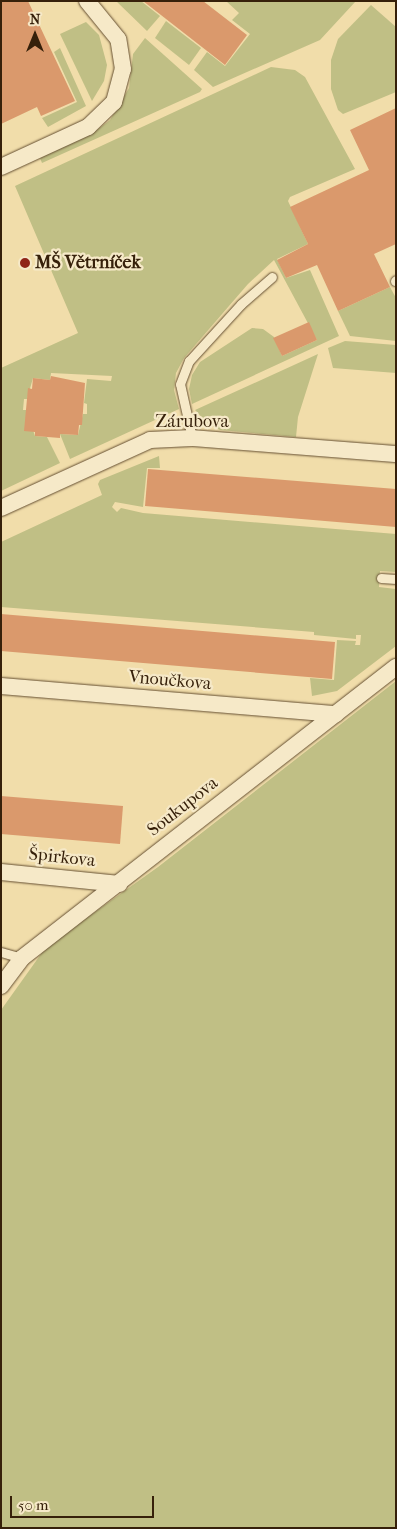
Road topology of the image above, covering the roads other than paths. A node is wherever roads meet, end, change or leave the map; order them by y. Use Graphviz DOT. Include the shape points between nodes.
graph roads {
  1 [pos="87,1"];
  2 [pos="1,167"];
  3 [pos="272,277"];
  4 [pos="192,438"];
  5 [pos="396,454"];
  6 [pos="1,508"];
  7 [pos="381,578"];
  8 [pos="396,579"];
  9 [pos="396,667"];
  10 [pos="1,686"];
  11 [pos="336,714"];
  12 [pos="1,872"];
  13 [pos="119,884"];
  14 [pos="1,952"];
  15 [pos="22,958"];
  16 [pos="1,986"];
  1 -- 2 [label="street" via="118,39 124,69 114,102 88,127"];
  3 -- 4 [label="lane" via="241,304 189,361 180,384"];
  4 -- 5 [label="street, Zárubova"];
  4 -- 6 [label="street, Zárubova" via="150,440"];
  7 -- 8 [label="lane"];
  9 -- 11 [label="street, Soukupova"];
  10 -- 11 [label="street, Vnoučkova"];
  11 -- 13 [label="street, Soukupova"];
  12 -- 13 [label="street, Špirkova"];
  13 -- 15 [label="street, Soukupova"];
  14 -- 15 [label="lane"];
  15 -- 16 [label="street, Soukupova"];
}
